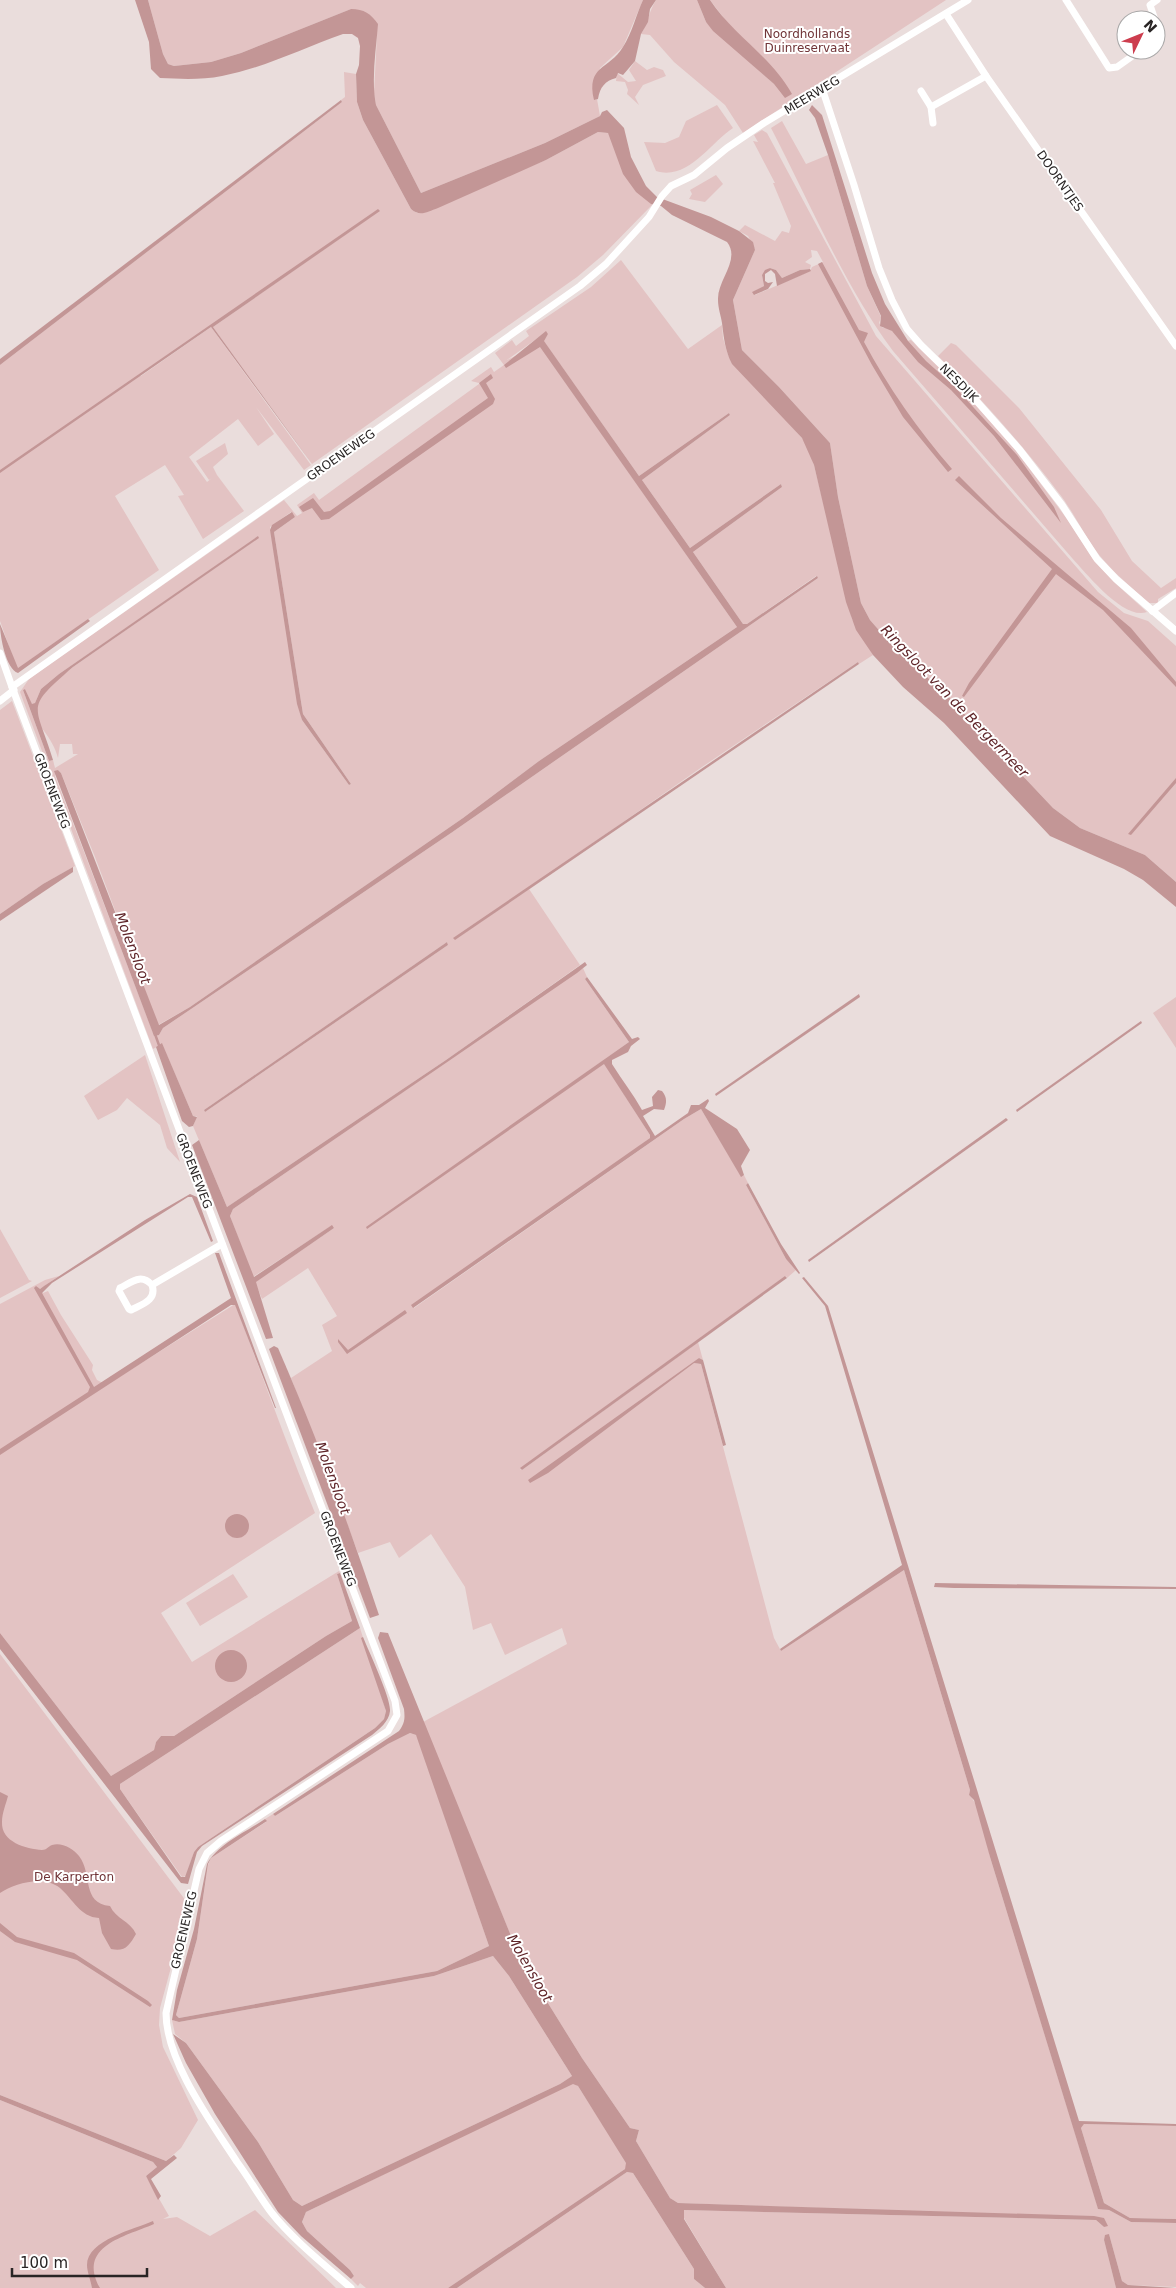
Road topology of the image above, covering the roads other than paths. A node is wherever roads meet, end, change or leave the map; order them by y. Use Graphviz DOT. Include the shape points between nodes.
graph roads {
  1 [pos="968,0"];
  2 [pos="1066,0"];
  3 [pos="1157,0"];
  4 [pos="1152,10"];
  5 [pos="946,14"];
  6 [pos="1127,60"];
  7 [pos="986,76"];
  8 [pos="822,88"];
  9 [pos="921,91"];
  10 [pos="931,107"];
  11 [pos="933,123"];
  12 [pos="662,196"];
  13 [pos="1175,343"];
  14 [pos="1176,593"];
  15 [pos="1152,611"];
  16 [pos="1176,631"];
  17 [pos="0,654"];
  18 [pos="13,688"];
  19 [pos="0,701"];
  20 [pos="222,1244"];
  21 [pos="152,1284"];
  22 [pos="351,2288"];
  1 -- 5 [label="street, MEERWEG"];
  2 -- 6 [label="street" via="1109,68"];
  3 -- 4 [label="street" via="1150,5"];
  5 -- 7 [label="street, DOORNTJES"];
  5 -- 8 [label="street, MEERWEG"];
  7 -- 10 [label="street"];
  7 -- 13 [label="street, DOORNTJES"];
  8 -- 12 [label="street, MEERWEG" via="727,148 694,175 671,186"];
  8 -- 15 [label="street, NESDIJK" via="879,268 907,329 1019,449 1062,505 1097,559"];
  9 -- 10 [label="street"];
  10 -- 11 [label="street"];
  12 -- 18 [label="street, GROENEWEG" via="656,208 606,264 567,296"];
  14 -- 15 [label="street"];
  15 -- 16 [label="street, NESDIJK"];
  17 -- 18 [label="street, GROENEWEG"];
  18 -- 19 [label="street, GROENEWEG"];
  18 -- 20 [label="street, GROENEWEG"];
  20 -- 21 [label="street"];
  20 -- 22 [label="street, GROENEWEG" via="395,1702 397,1715 392,1728 385,1734 207,1853 192,1897 167,2005 166,2023 175,2055 208,2117 272,2213"];
  21 -- 21 [label="street" via="139,1278 120,1288 129,1309 152,1298 155,1292"];
}
